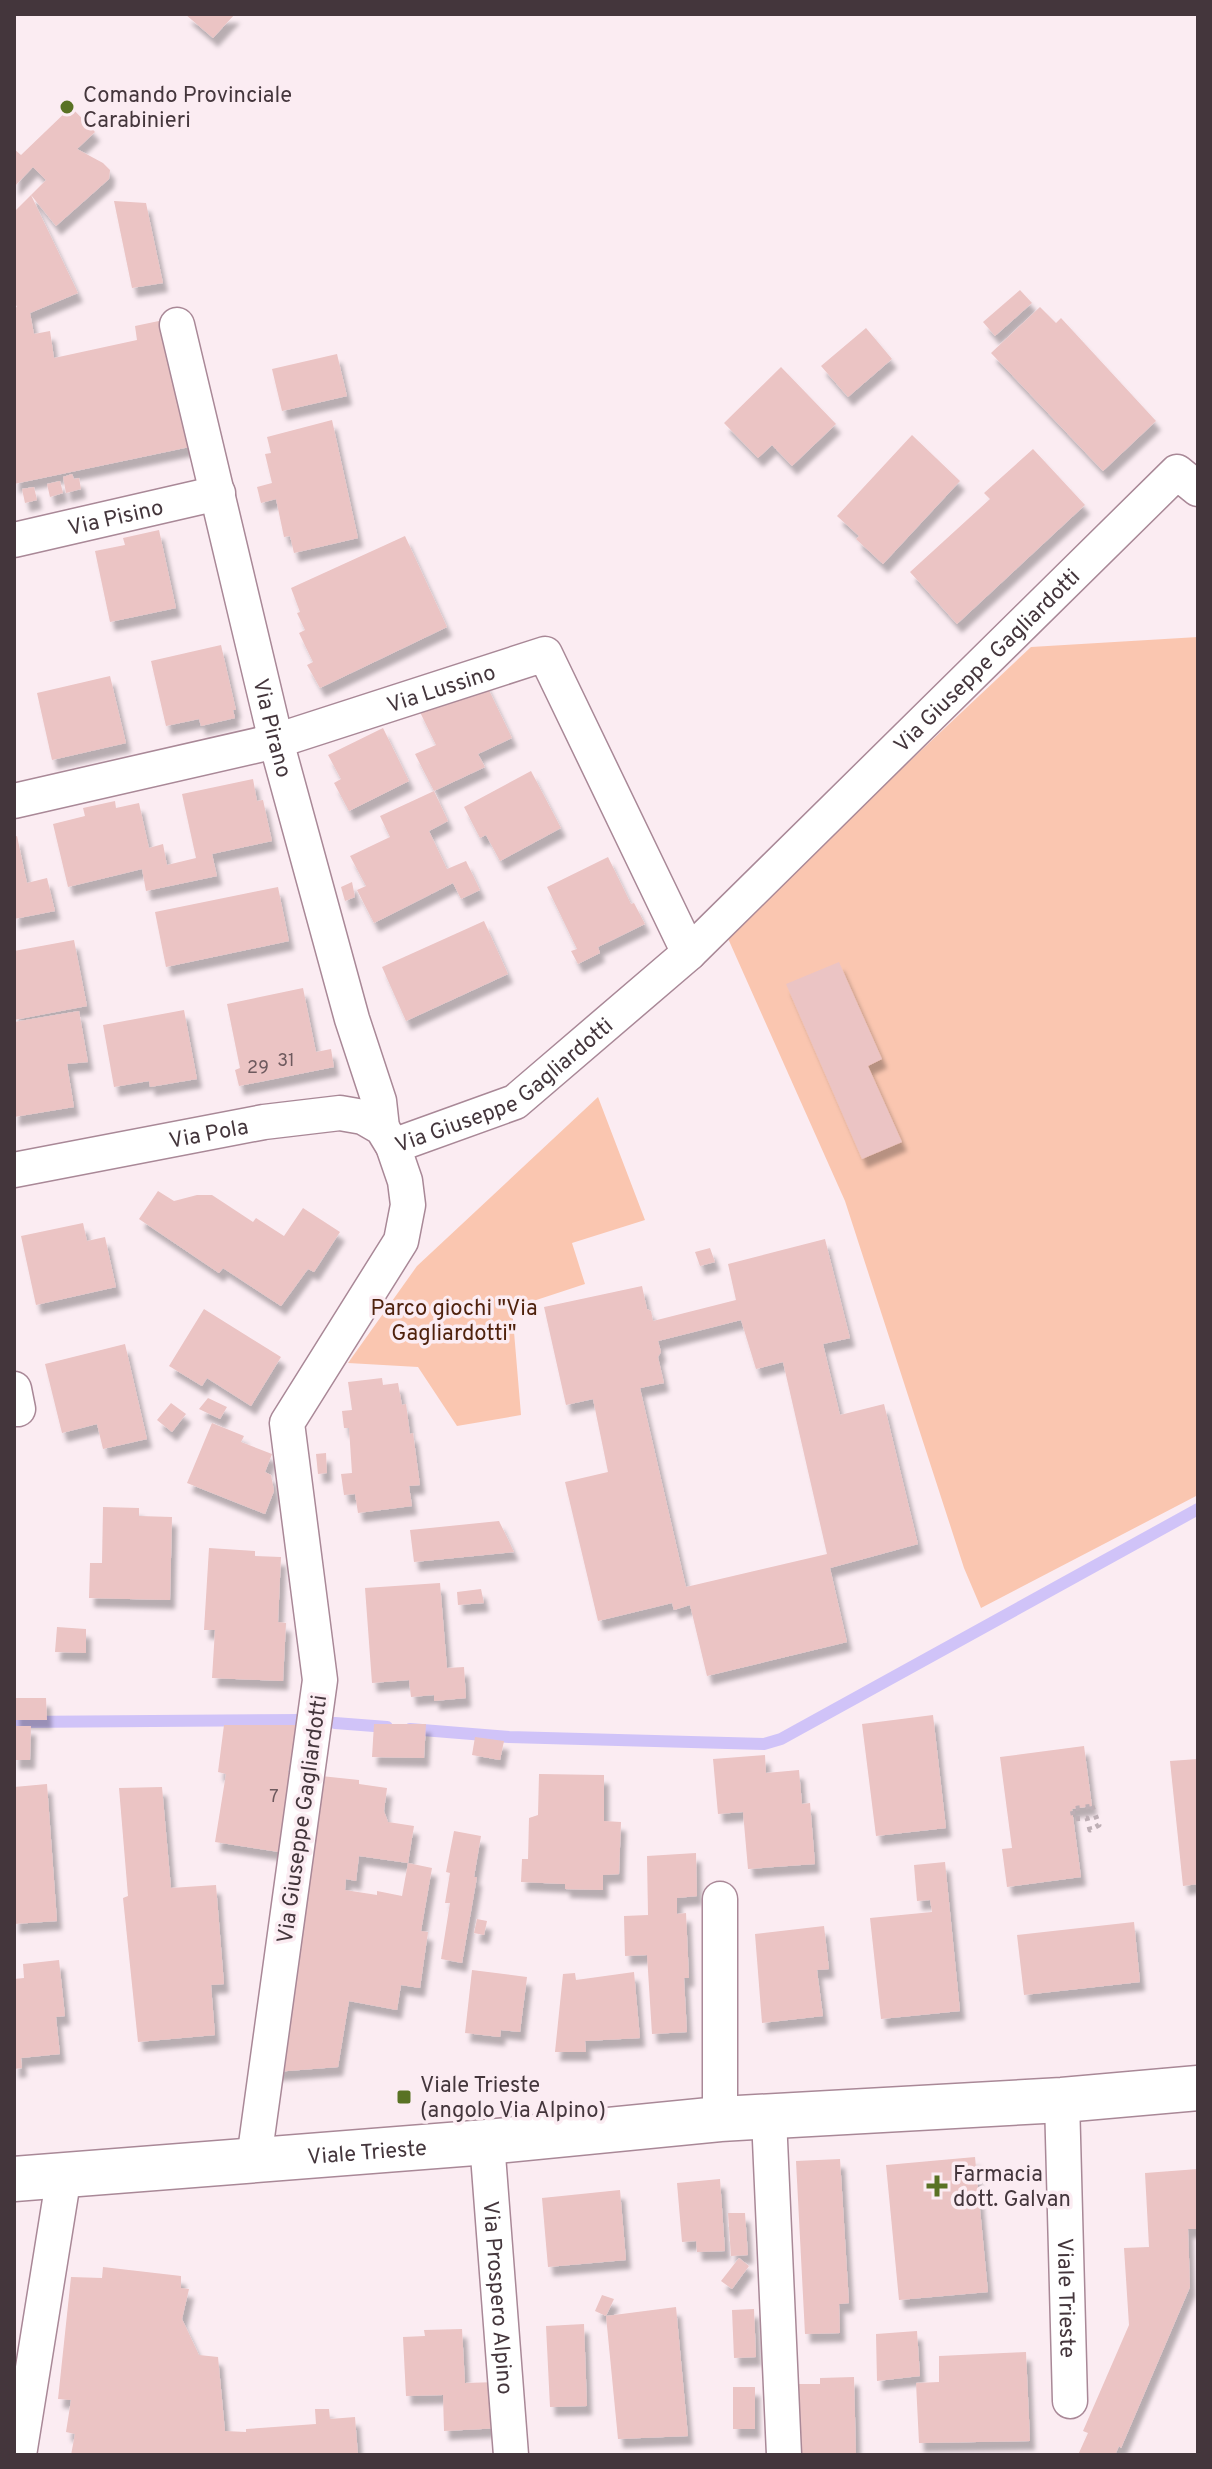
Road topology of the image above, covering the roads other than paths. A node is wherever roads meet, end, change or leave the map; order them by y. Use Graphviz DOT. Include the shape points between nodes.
graph roads {
  1 [pos="177,325"];
  2 [pos="1198,489"];
  3 [pos="218,493"];
  4 [pos="14,540"];
  5 [pos="276,741"];
  6 [pos="14,801"];
  7 [pos="689,953"];
  8 [pos="387,1137"];
  9 [pos="14,1170"];
  10 [pos="720,1899"];
  11 [pos="1198,2088"];
  12 [pos="1062,2100"];
  13 [pos="769,2118"];
  14 [pos="720,2119"];
  15 [pos="487,2142"];
  16 [pos="254,2159"];
  17 [pos="64,2175"];
  18 [pos="14,2179"];
  19 [pos="1070,2401"];
  20 [pos="19,2455"];
  21 [pos="511,2455"];
  22 [pos="784,2455"];
  1 -- 3 [label="street, Via Pirano"];
  2 -- 7 [label="street, Via Giuseppe Gagliardotti" via="1177,472"];
  3 -- 4 [label="street, Via Pisino"];
  3 -- 5 [label="street, Via Pirano"];
  5 -- 6 [label="street, Via Lussino"];
  5 -- 7 [label="street, Via Lussino" via="545,654"];
  5 -- 8 [label="street, Via Pirano"];
  7 -- 8 [label="street, Via Giuseppe Gagliardotti" via="515,1102"];
  8 -- 9 [label="street, Via Pola" via="363,1117 340,1113 264,1122"];
  8 -- 16 [label="street, Via Giuseppe Gagliardotti" via="405,1181 408,1205 401,1241 287,1423 320,1680"];
  10 -- 14 [label="street"];
  11 -- 12 [label="main road, Viale Trieste"];
  12 -- 13 [label="main road, Viale Trieste"];
  12 -- 19 [label="street, Viale Trieste"];
  13 -- 14 [label="main road, Viale Trieste"];
  13 -- 22 [label="street"];
  14 -- 15 [label="main road, Viale Trieste"];
  15 -- 16 [label="main road, Viale Trieste"];
  15 -- 21 [label="street, Via Prospero Alpino"];
  16 -- 17 [label="main road, Viale Trieste"];
  17 -- 18 [label="main road, Viale Trieste"];
  17 -- 20 [label="street"];
}
